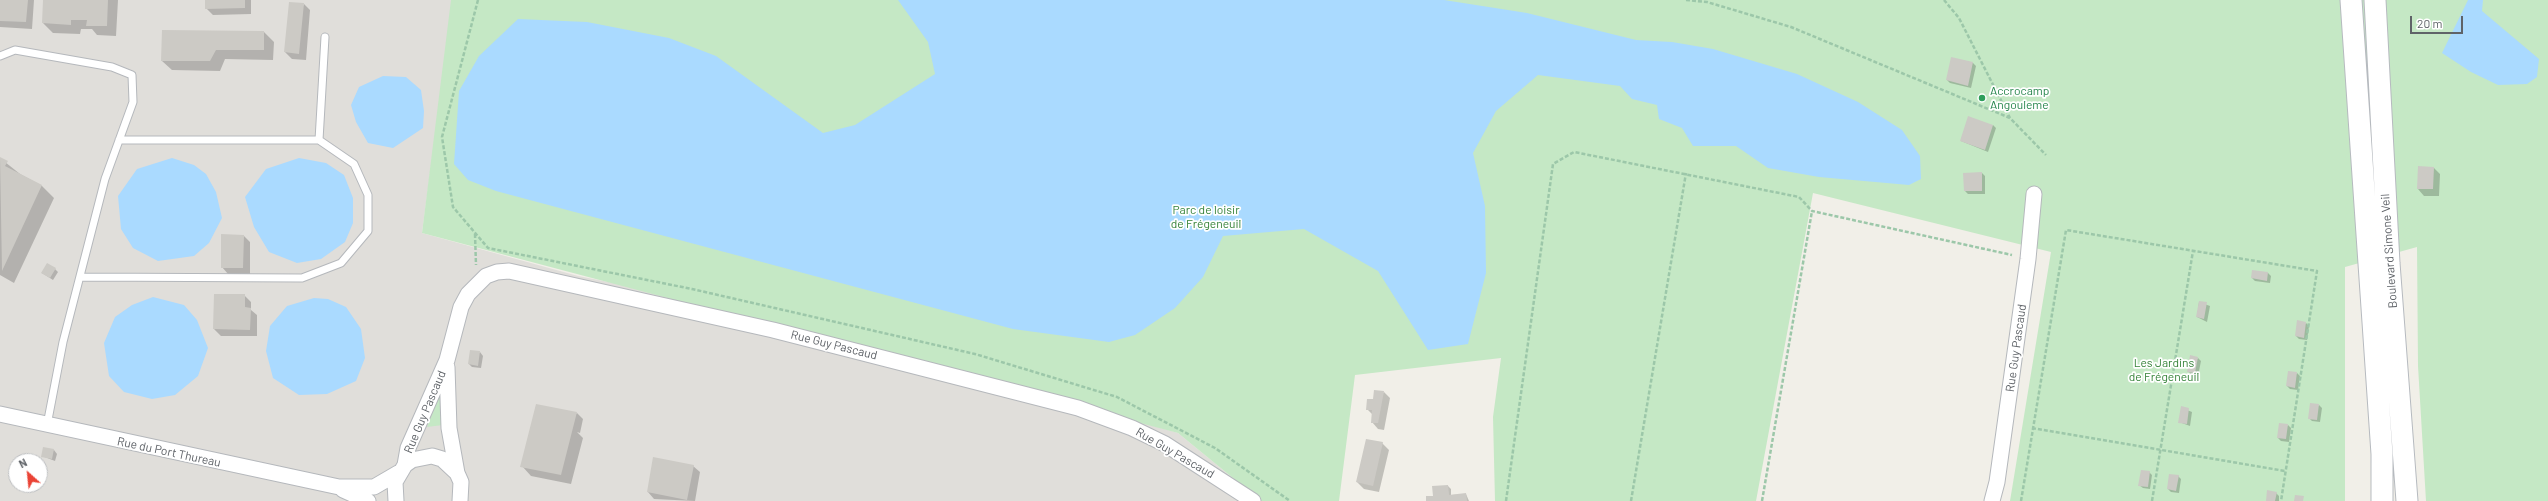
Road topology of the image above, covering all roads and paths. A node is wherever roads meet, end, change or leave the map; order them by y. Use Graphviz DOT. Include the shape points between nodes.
graph roads {
  1 [pos="478,0"];
  2 [pos="1686,0"];
  3 [pos="1944,0"];
  4 [pos="2351,0"];
  5 [pos="2375,0"];
  6 [pos="325,37"];
  7 [pos="0,56"];
  8 [pos="2010,118"];
  9 [pos="119,140"];
  10 [pos="319,140"];
  11 [pos="2046,155"];
  12 [pos="1686,173"];
  13 [pos="2034,194"];
  14 [pos="1812,211"];
  15 [pos="2193,251"];
  16 [pos="2028,259"];
  17 [pos="80,276"];
  18 [pos="476,285"];
  19 [pos="447,360"];
  20 [pos="0,414"];
  21 [pos="47,425"];
  22 [pos="2032,428"];
  23 [pos="2161,452"];
  24 [pos="401,469"];
  25 [pos="2286,471"];
  26 [pos="457,473"];
  27 [pos="339,488"];
  28 [pos="368,501"];
  29 [pos="396,501"];
  30 [pos="460,501"];
  31 [pos="1253,501"];
  32 [pos="1506,501"];
  33 [pos="1631,501"];
  34 [pos="1762,501"];
  35 [pos="1992,501"];
  36 [pos="2021,501"];
  37 [pos="2152,501"];
  38 [pos="2281,501"];
  39 [pos="2382,501"];
  40 [pos="2407,501"];
  1 -- 18 [label="path" via="442,137 453,207 475,233"];
  2 -- 8 [label="path" via="1707,2 1791,27"];
  3 -- 8 [label="path" via="1959,18"];
  4 -- 39 [label="main road, Boulevard Simone Veil" via="2382,454"];
  5 -- 40 [label="main road, Boulevard Simone Veil" via="2389,263"];
  6 -- 10 [label="lane"];
  7 -- 9 [label="lane" via="15,50 112,67 132,75 133,102"];
  8 -- 11 [label="path"];
  9 -- 10 [label="lane"];
  9 -- 17 [label="lane" via="105,179"];
  10 -- 17 [label="lane" via="354,164 368,195 368,231 341,264 302,278"];
  12 -- 14 [label="path" via="1799,197"];
  12 -- 32 [label="path" via="1574,152 1553,164"];
  12 -- 33 [label="path"];
  13 -- 16 [label="street, Rue Guy Pascaud"];
  14 -- 16 [label="path"];
  14 -- 34 [label="path"];
  15 -- 22 [label="path" via="2066,230"];
  15 -- 23 [label="path"];
  15 -- 25 [label="path" via="2317,271"];
  16 -- 35 [label="street, Rue Guy Pascaud" via="1998,482"];
  17 -- 21 [label="lane" via="63,342"];
  18 -- 19 [label="street, Rue Guy Pascaud" via="461,307"];
  18 -- 31 [label="street, Rue Guy Pascaud" via="486,276 497,272 528,274 780,331 1078,408 1132,428 1165,444"];
  19 -- 24 [label="street, Rue Guy Pascaud"];
  19 -- 26 [label="street, Rue Guy Pascaud" via="449,428"];
  20 -- 21 [label="street, Rue du Port Thureau"];
  21 -- 27 [label="street, Rue du Port Thureau"];
  22 -- 23 [label="path"];
  22 -- 36 [label="path"];
  23 -- 25 [label="path"];
  23 -- 37 [label="path"];
  24 -- 26 [label="street, Rue du Port Thureau" via="412,460 432,456 451,464"];
  24 -- 27 [label="street, Rue du Port Thureau" via="374,487"];
  24 -- 29 [label="street, Rue Guy Pascaud" via="395,482"];
  25 -- 38 [label="path"];
  26 -- 30 [label="street, Rue Guy Pascaud" via="461,482"];
  27 -- 28 [label="street, Rue du Port Thureau"];
}
